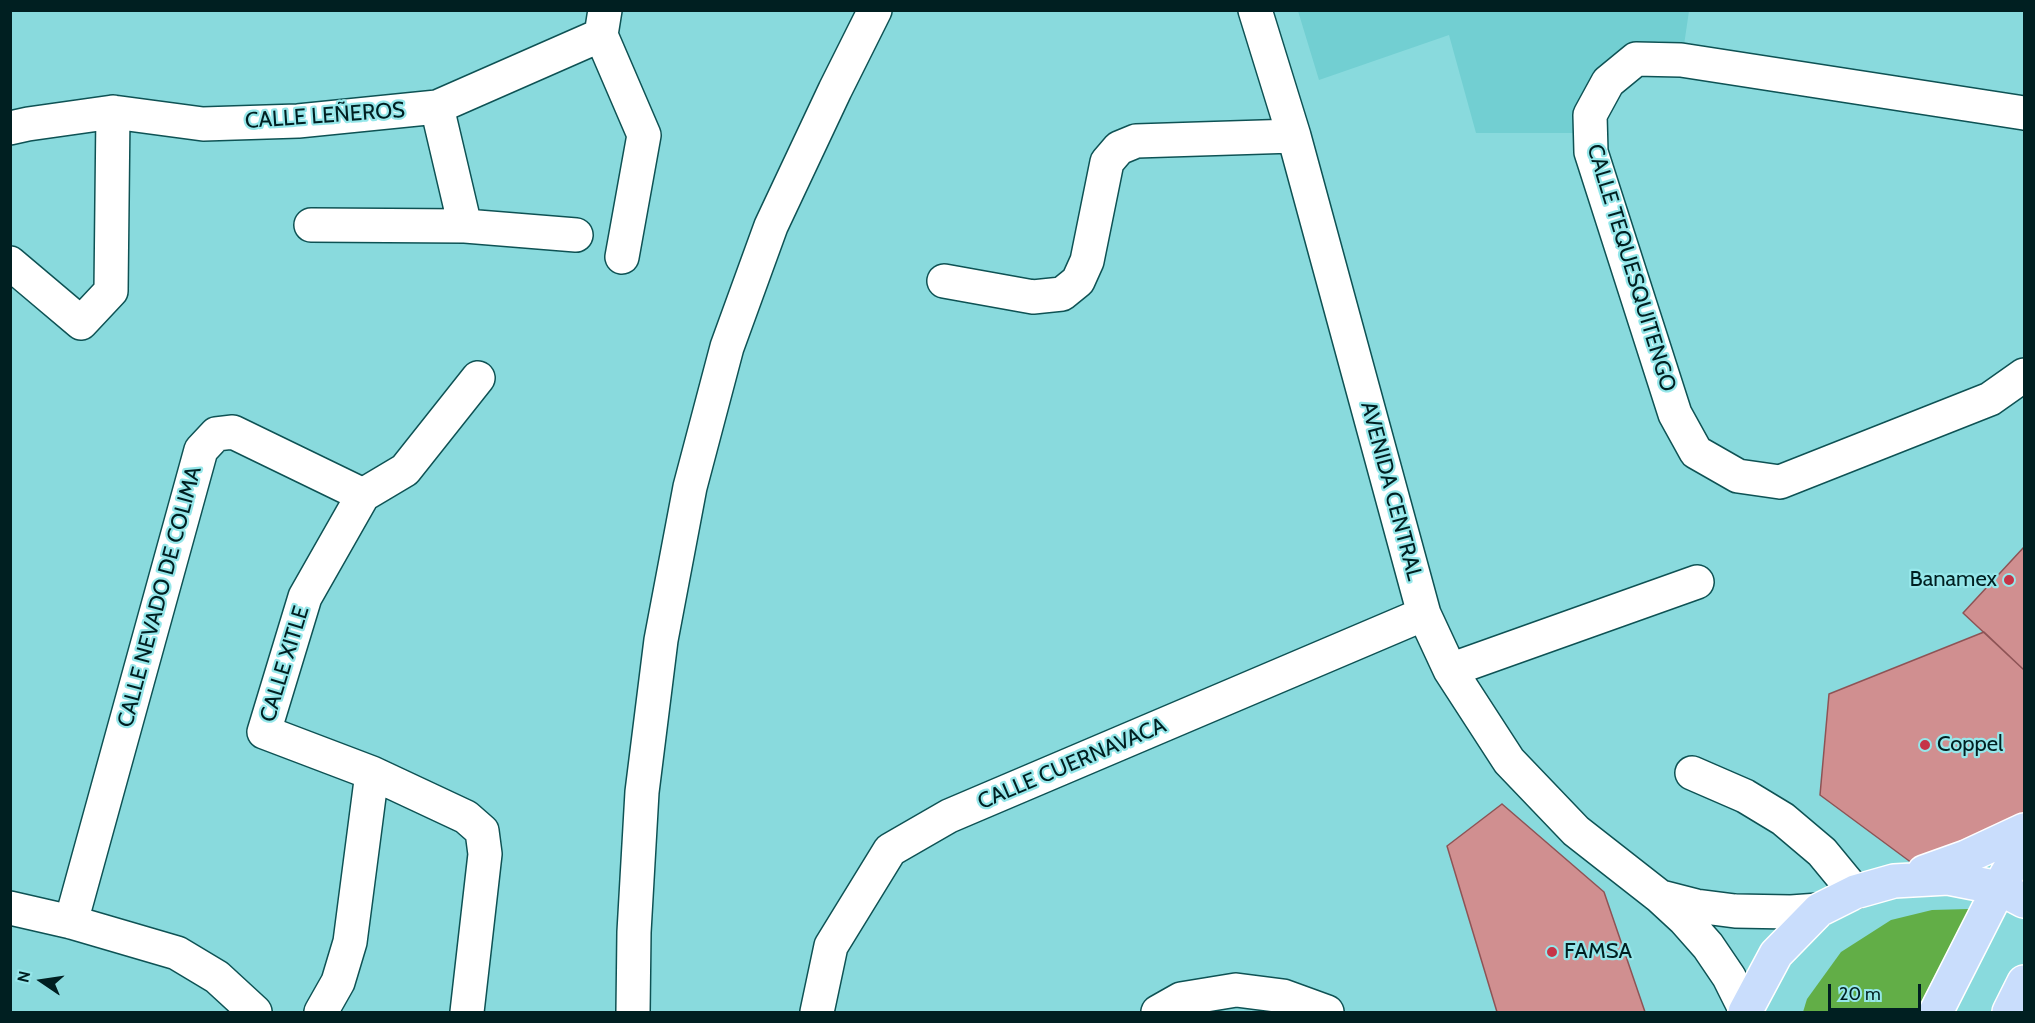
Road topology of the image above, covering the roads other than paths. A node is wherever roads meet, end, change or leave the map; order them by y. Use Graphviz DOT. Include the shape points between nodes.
graph roads {
  1 [pos="875,10"];
  2 [pos="1255,10"];
  3 [pos="603,23"];
  4 [pos="437,107"];
  5 [pos="112,112"];
  6 [pos="2025,112"];
  7 [pos="10,128"];
  8 [pos="1294,136"];
  9 [pos="311,225"];
  10 [pos="465,226"];
  11 [pos="576,235"];
  12 [pos="622,257"];
  13 [pos="10,263"];
  14 [pos="944,281"];
  15 [pos="2025,375"];
  16 [pos="478,378"];
  17 [pos="363,495"];
  18 [pos="1697,582"];
  19 [pos="1424,614"];
  20 [pos="1450,670"];
  21 [pos="372,773"];
  22 [pos="1692,773"];
  23 [pos="2025,830"];
  24 [pos="2025,844"];
  25 [pos="1894,881"];
  26 [pos="1855,892"];
  27 [pos="2012,895"];
  28 [pos="1659,896"];
  29 [pos="10,908"];
  30 [pos="1819,910"];
  31 [pos="71,922"];
  32 [pos="2025,982"];
  33 [pos="1745,1011"];
  34 [pos="255,1012"];
  35 [pos="321,1012"];
  36 [pos="467,1012"];
  37 [pos="633,1012"];
  38 [pos="817,1012"];
  39 [pos="1158,1012"];
  40 [pos="1327,1012"];
  41 [pos="1936,1012"];
  42 [pos="2009,1012"];
  1 -- 37 [label="street" via="771,226 727,347 690,487 661,640 642,792"];
  2 -- 8 [label="street, AVENIDA CENTRAL"];
  3 -- 4 [label="street, CALLE LEÑEROS"];
  3 -- 12 [label="street" via="644,135"];
  4 -- 5 [label="street, CALLE LEÑEROS" via="297,121 203,124"];
  4 -- 10 [label="street"];
  5 -- 7 [label="street, CALLE LEÑEROS"];
  5 -- 13 [label="street" via="111,291 81,323"];
  6 -- 15 [label="street, CALLE TEQUESQUITENGO" via="1681,60 1636,59 1608,82 1590,115 1591,152 1675,414 1696,452 1738,476 1780,482 1989,399"];
  8 -- 14 [label="street" via="1136,141 1119,148 1107,162 1087,261 1078,281 1062,294 1033,297"];
  8 -- 19 [label="street, AVENIDA CENTRAL"];
  9 -- 10 [label="street"];
  10 -- 11 [label="street"];
  16 -- 17 [label="street" via="405,470"];
  17 -- 21 [label="street, CALLE XITLE" via="305,597 264,732"];
  17 -- 31 [label="street, CALLE NEVADO DE COLIMA" via="233,432 216,434 201,450"];
  18 -- 20 [label="street"];
  19 -- 20 [label="street, AVENIDA CENTRAL"];
  19 -- 38 [label="street, CALLE CUERNAVACA" via="949,816 890,850 831,946"];
  20 -- 28 [label="street, AVENIDA CENTRAL" via="1509,761 1576,831"];
  21 -- 35 [label="street" via="350,942 338,982"];
  21 -- 36 [label="street, CALLE XITLE" via="466,817 482,831 484,854"];
  22 -- 26 [label="street" via="1745,796 1783,819 1822,852"];
  23 -- 25 [label="main road" via="1966,857"];
  24 -- 27 [label="main road"];
  25 -- 26 [label="main road"];
  25 -- 27 [label="main road" via="1948,878"];
  26 -- 30 [label="main road"];
  27 -- 41 [label="main road"];
  28 -- 30 [label="street, AVENIDA CENTRAL" via="1735,911"];
  28 -- 33 [label="street, AVENIDA CENTRAL" via="1708,946"];
  29 -- 31 [label="street"];
  30 -- 33 [label="main road" via="1776,954"];
  31 -- 34 [label="street" via="177,953 217,976"];
  32 -- 42 [label="main road"];
  39 -- 40 [label="street" via="1181,999 1236,990 1283,996"];
}
